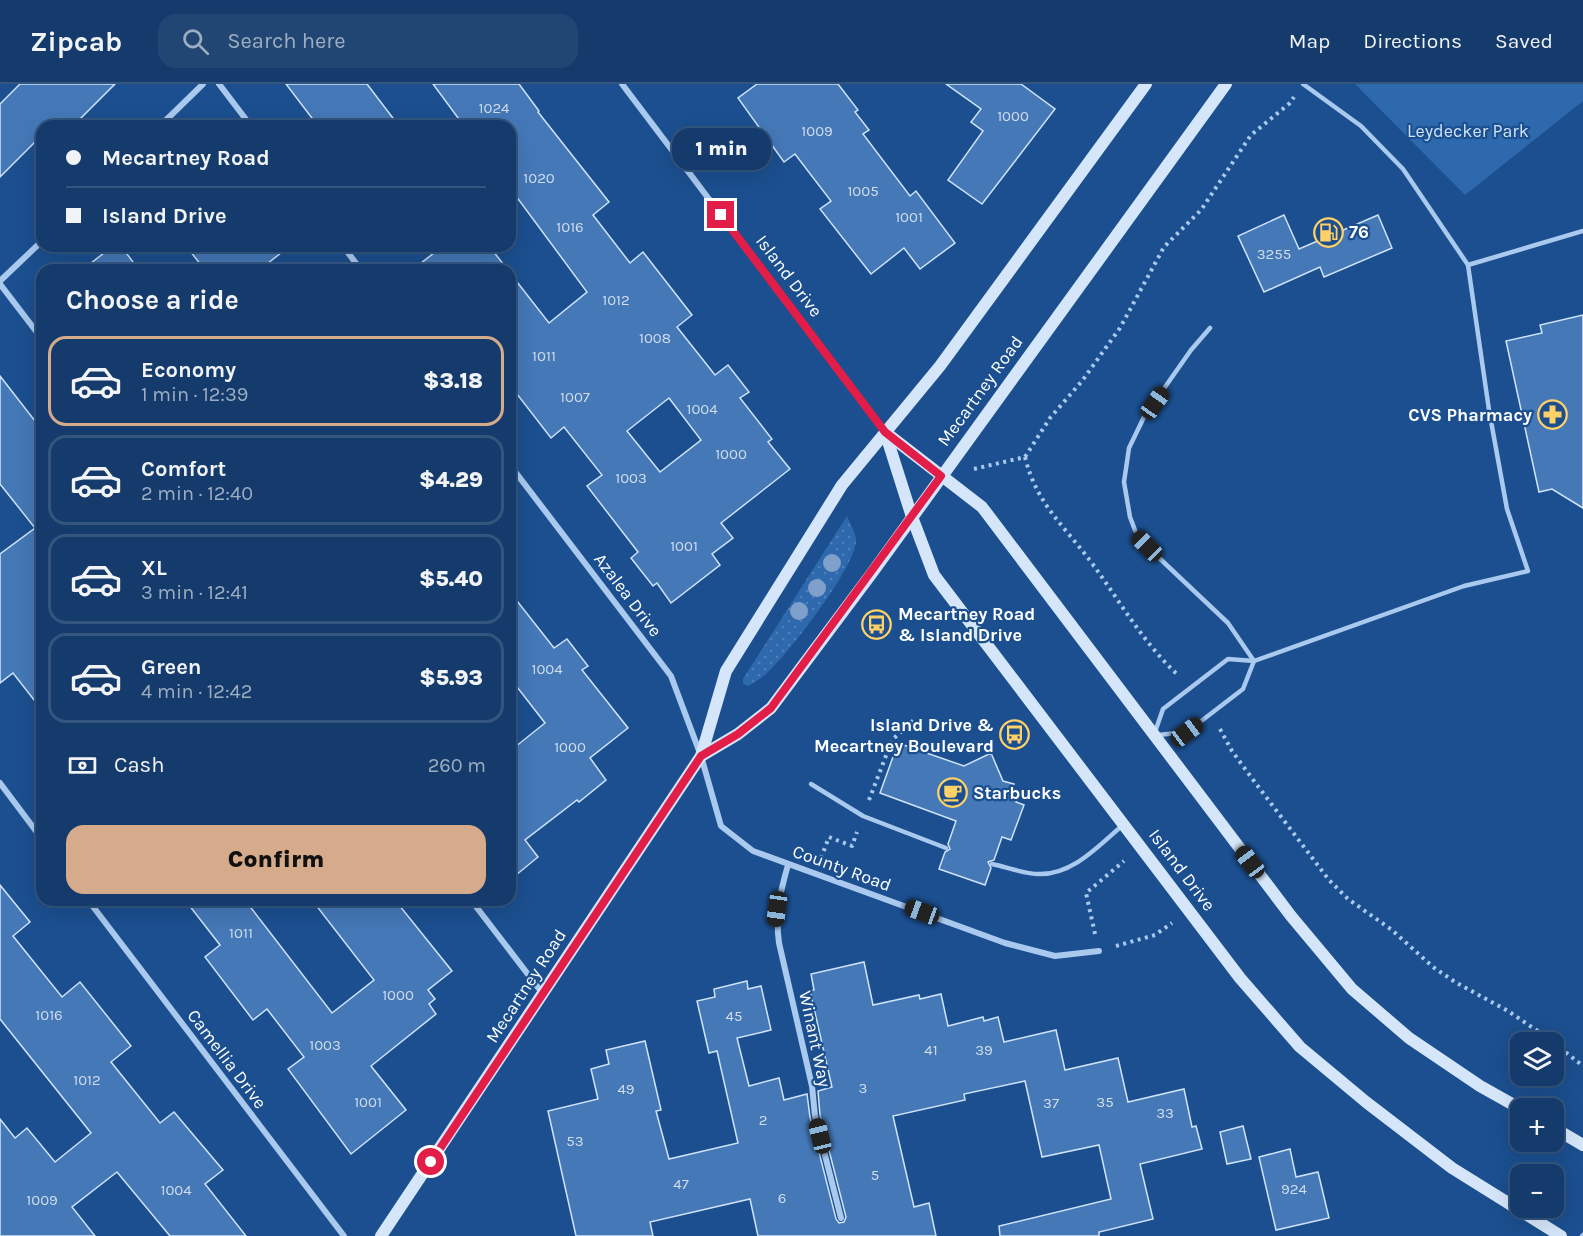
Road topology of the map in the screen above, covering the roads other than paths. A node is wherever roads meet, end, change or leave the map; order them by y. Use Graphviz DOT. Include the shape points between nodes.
graph roads {
  1 [pos="203,84"];
  2 [pos="219,84"];
  3 [pos="622,84"];
  4 [pos="1146,84"];
  5 [pos="1226,84"];
  6 [pos="1303,84"];
  7 [pos="166,120"];
  8 [pos="246,120"];
  9 [pos="1583,231"];
  10 [pos="36,247"];
  11 [pos="1468,266"];
  12 [pos="0,283"];
  13 [pos="1210,328"];
  14 [pos="36,331"];
  15 [pos="885,432"];
  16 [pos="516,473"];
  17 [pos="941,476"];
  18 [pos="912,517"];
  19 [pos="1254,661"];
  20 [pos="1154,736"];
  21 [pos="701,756"];
  22 [pos="0,783"];
  23 [pos="811,784"];
  24 [pos="1124,823"];
  25 [pos="36,831"];
  26 [pos="946,848"];
  27 [pos="992,864"];
  28 [pos="788,865"];
  29 [pos="93,906"];
  30 [pos="476,906"];
  31 [pos="1099,951"];
  32 [pos="543,994"];
  33 [pos="1510,1103"];
  34 [pos="1564,1134"];
  35 [pos="1583,1145"];
  36 [pos="841,1218"];
  37 [pos="344,1236"];
  38 [pos="381,1236"];
  39 [pos="1561,1236"];
  1 -- 7 [label="street"];
  2 -- 8 [label="street"];
  3 -- 15 [label="street, Island Drive"];
  4 -- 15 [label="main road, Mecartney Road" via="940,366"];
  5 -- 17 [label="main road, Mecartney Road"];
  6 -- 11 [label="lane" via="1361,126 1402,169"];
  9 -- 11 [label="lane"];
  10 -- 12 [label="street"];
  11 -- 19 [label="lane" via="1507,509 1528,571 1464,586"];
  12 -- 14 [label="street"];
  13 -- 19 [label="lane" via="1144,417 1129,448 1124,482 1138,538 1228,623"];
  15 -- 17 [label="main road, Island Drive"];
  15 -- 18 [label="main road, Island Drive"];
  15 -- 21 [label="main road, Mecartney Road" via="842,485 726,671"];
  16 -- 21 [label="street, Azalea Drive" via="672,676"];
  17 -- 18 [label="main road, Mecartney Road"];
  17 -- 20 [label="main road, Island Drive" via="982,507"];
  18 -- 21 [label="main road, Mecartney Road" via="771,708"];
  18 -- 24 [label="main road, Island Drive" via="934,575"];
  19 -- 20 [label="lane" via="1242,689 1187,732"];
  19 -- 20 [label="lane" via="1228,659 1163,709"];
  20 -- 33 [label="main road, Island Drive" via="1291,916 1352,988 1409,1038"];
  21 -- 28 [label="street, County Road" via="721,826 753,851"];
  21 -- 32 [label="main road, Mecartney Road"];
  22 -- 25 [label="street"];
  23 -- 26 [label="lane" via="863,816"];
  24 -- 27 [label="lane" via="1082,860 1063,871 1039,874"];
  24 -- 39 [label="main road, Island Drive" via="1239,978 1300,1047 1452,1168"];
  28 -- 31 [label="street, County Road" via="1005,943 1055,956"];
  28 -- 36 [label="street, Winant Way" via="776,922 779,943"];
  29 -- 37 [label="street, Camellia Drive"];
  30 -- 32 [label="street"];
  32 -- 38 [label="main road, Mecartney Road"];
  34 -- 35 [label="main road"];
}
